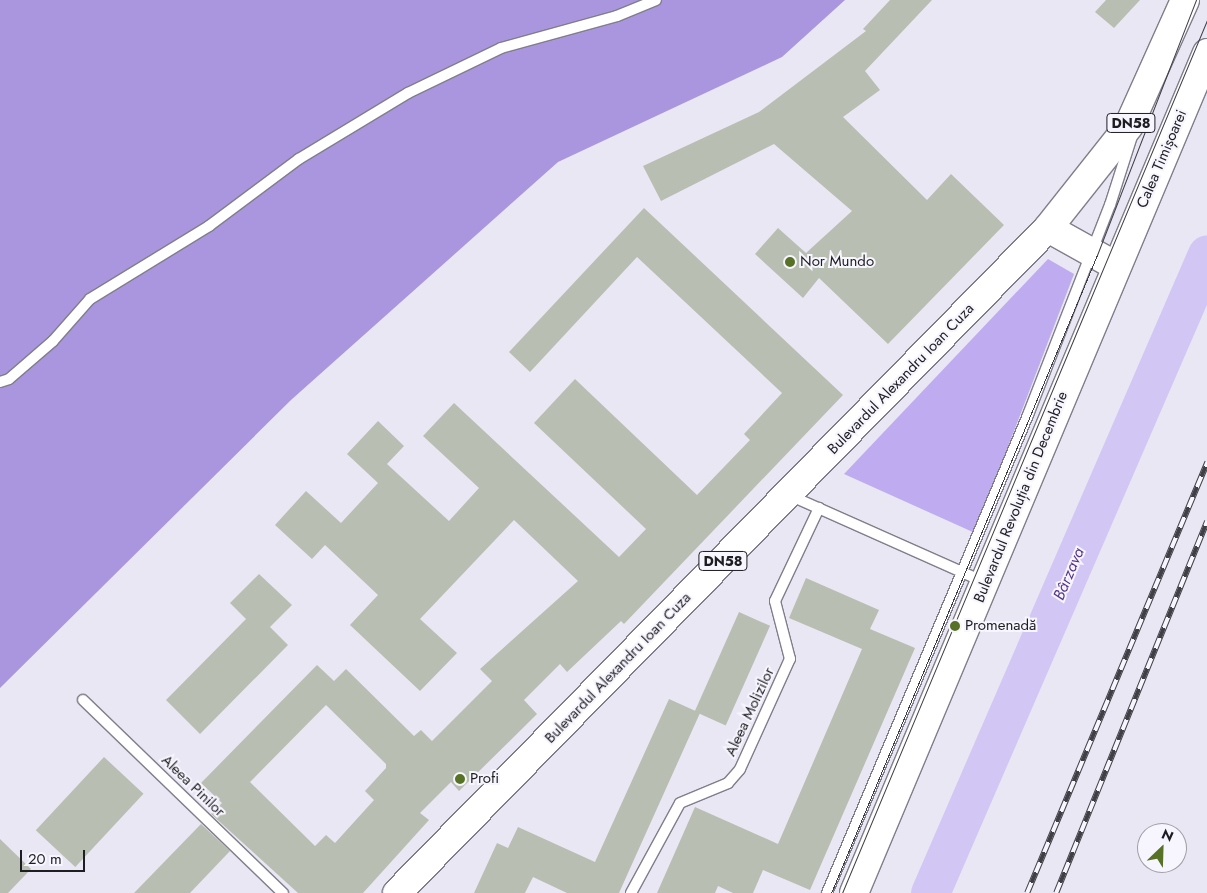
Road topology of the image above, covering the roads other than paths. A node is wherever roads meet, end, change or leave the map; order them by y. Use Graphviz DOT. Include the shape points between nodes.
graph roads {
  1 [pos="656,0"];
  2 [pos="1185,0"];
  3 [pos="1207,53"];
  4 [pos="1142,102"];
  5 [pos="1048,228"];
  6 [pos="1092,252"];
  7 [pos="1116,266"];
  8 [pos="0,382"];
  9 [pos="788,494"];
  10 [pos="819,508"];
  11 [pos="975,578"];
  12 [pos="83,700"];
  13 [pos="283,893"];
  14 [pos="397,893"];
  15 [pos="631,893"];
  16 [pos="826,893"];
  17 [pos="854,893"];
  1 -- 8 [label="lane" via="617,16 501,48 408,93 299,159 209,226 90,299 54,341 9,379"];
  2 -- 4 [label="main road, DN58"];
  3 -- 7 [label="main road, Calea Timișoarei / DN58"];
  4 -- 5 [label="main road, DN58" via="1128,127"];
  4 -- 6 [label="lane" via="1119,180"];
  5 -- 6 [label="main road"];
  5 -- 9 [label="main road, Bulevardul Alexandru Ioan Cuza / DN58"];
  6 -- 7 [label="main road"];
  6 -- 11 [label="lane"];
  7 -- 11 [label="main road, Bulevardul Revoluția din Decembrie / DN58"];
  9 -- 10 [label="lane"];
  9 -- 14 [label="main road, Bulevardul Alexandru Ioan Cuza / DN58"];
  10 -- 11 [label="lane"];
  10 -- 15 [label="lane, Aleea Molizilor" via="775,601 790,659 740,769 728,783 680,802"];
  11 -- 16 [label="lane"];
  11 -- 17 [label="main road, Bulevardul Revoluția din Decembrie / DN58"];
  12 -- 13 [label="lane, Aleea Pinilor"];
}
